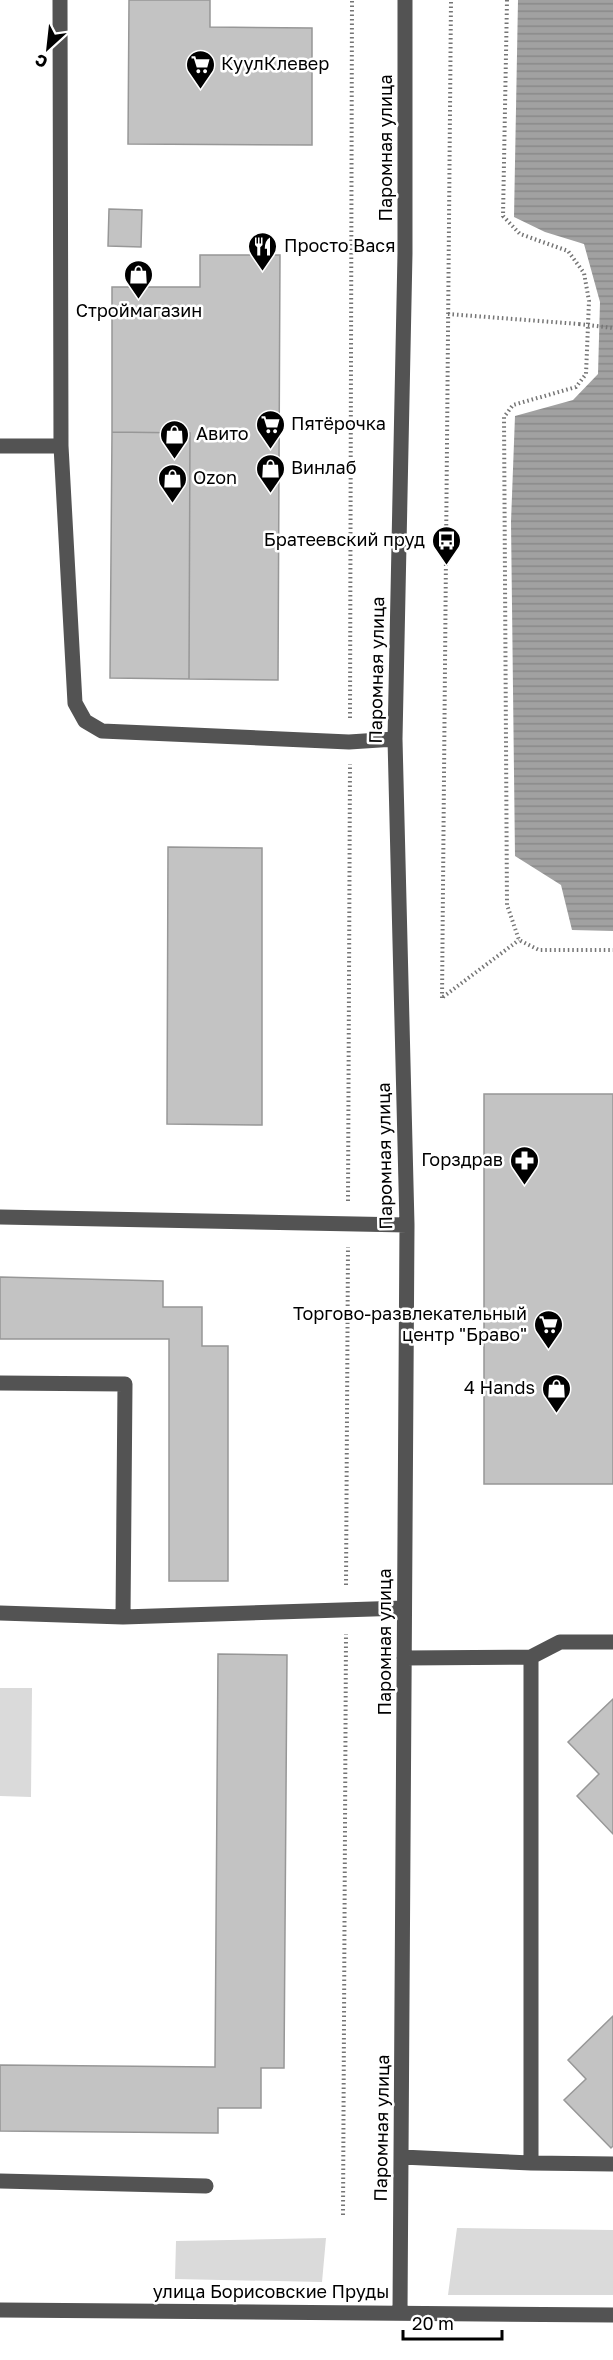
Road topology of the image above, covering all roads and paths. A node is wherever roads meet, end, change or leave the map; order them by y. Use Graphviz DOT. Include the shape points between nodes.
graph roads {
  1 [pos="60,0"];
  2 [pos="352,0"];
  3 [pos="405,0"];
  4 [pos="451,0"];
  5 [pos="507,0"];
  6 [pos="448,314"];
  7 [pos="613,328"];
  8 [pos="0,446"];
  9 [pos="61,446"];
  10 [pos="395,739"];
  11 [pos="350,741"];
  12 [pos="519,940"];
  13 [pos="613,950"];
  14 [pos="0,1217"];
  15 [pos="348,1224"];
  16 [pos="407,1225"];
  17 [pos="0,1383"];
  18 [pos="404,1608"];
  19 [pos="346,1610"];
  20 [pos="0,1613"];
  21 [pos="123,1617"];
  22 [pos="613,1642"];
  23 [pos="531,1657"];
  24 [pos="404,1658"];
  25 [pos="402,2157"];
  26 [pos="531,2163"];
  27 [pos="613,2164"];
  28 [pos="0,2181"];
  29 [pos="206,2186"];
  30 [pos="343,2216"];
  31 [pos="0,2310"];
  32 [pos="400,2312"];
  33 [pos="613,2315"];
  1 -- 9 [label="street"];
  2 -- 11 [label="path"];
  3 -- 10 [label="street, Паромная улица" via="405,253"];
  4 -- 6 [label="path"];
  5 -- 12 [label="path" via="503,216 520,234 568,251 584,273 589,301 586,374 576,387 513,405 504,417 507,905"];
  6 -- 7 [label="path, bridge"];
  6 -- 12 [label="path" via="442,998"];
  8 -- 9 [label="street"];
  9 -- 11 [label="street" via="75,703 85,721 102,731"];
  10 -- 11 [label="street"];
  10 -- 16 [label="street, Паромная улица"];
  11 -- 15 [label="path"];
  12 -- 13 [label="path" via="539,950"];
  14 -- 15 [label="street"];
  15 -- 16 [label="street"];
  15 -- 19 [label="path"];
  16 -- 18 [label="street, Паромная улица"];
  17 -- 21 [label="street" via="125,1384"];
  18 -- 19 [label="street"];
  18 -- 24 [label="street, Паромная улица"];
  19 -- 21 [label="street"];
  19 -- 30 [label="path"];
  20 -- 21 [label="street"];
  22 -- 23 [label="street" via="560,1642"];
  23 -- 24 [label="street"];
  23 -- 26 [label="street"];
  24 -- 25 [label="street, Паромная улица"];
  25 -- 26 [label="street"];
  25 -- 32 [label="street, Паромная улица"];
  26 -- 27 [label="street"];
  28 -- 29 [label="street"];
  31 -- 32 [label="street, улица Борисовские Пруды"];
  32 -- 33 [label="street, улица Борисовские Пруды"];
}
